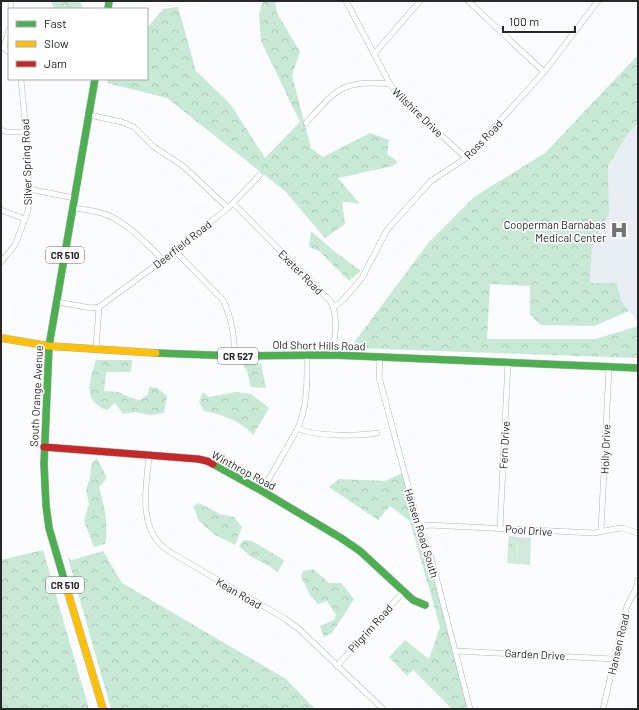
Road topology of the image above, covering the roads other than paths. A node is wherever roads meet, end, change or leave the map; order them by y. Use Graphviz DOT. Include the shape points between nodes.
graph roads {
  1 [pos="346,1"];
  2 [pos="420,1"];
  3 [pos="468,1"];
  4 [pos="598,1"];
  5 [pos="8,33"];
  6 [pos="3,47"];
  7 [pos="374,54"];
  8 [pos="544,72"];
  9 [pos="21,80"];
  10 [pos="95,80"];
  11 [pos="390,84"];
  12 [pos="89,115"];
  13 [pos="306,123"];
  14 [pos="1,130"];
  15 [pos="26,132"];
  16 [pos="466,158"];
  17 [pos="260,176"];
  18 [pos="29,189"];
  19 [pos="74,198"];
  20 [pos="234,204"];
  21 [pos="73,208"];
  22 [pos="228,208"];
  23 [pos="1,210"];
  24 [pos="25,219"];
  25 [pos="174,251"];
  26 [pos="163,260"];
  27 [pos="1,262"];
  28 [pos="57,302"];
  29 [pos="99,307"];
  30 [pos="334,308"];
  31 [pos="1,338"];
  32 [pos="49,346"];
  33 [pos="96,349"];
  34 [pos="307,355"];
  35 [pos="333,355"];
  36 [pos="235,356"];
  37 [pos="380,358"];
  38 [pos="508,362"];
  39 [pos="609,367"];
  40 [pos="638,368"];
  41 [pos="298,428"];
  42 [pos="377,433"];
  43 [pos="44,447"];
  44 [pos="149,455"];
  45 [pos="262,490"];
  46 [pos="418,527"];
  47 [pos="500,528"];
  48 [pos="602,531"];
  49 [pos="638,533"];
  50 [pos="638,580"];
  51 [pos="404,591"];
  52 [pos="425,605"];
  53 [pos="455,650"];
  54 [pos="614,658"];
  55 [pos="337,666"];
  56 [pos="103,709"];
  57 [pos="383,709"];
  58 [pos="470,709"];
  59 [pos="604,709"];
  1 -- 7 [label="street"];
  2 -- 7 [label="street"];
  3 -- 8 [label="street"];
  4 -- 8 [label="street, Ross Road"];
  5 -- 6 [label="street"];
  7 -- 11 [label="street"];
  8 -- 16 [label="street, Ross Road"];
  9 -- 15 [label="street, Silver Spring Road"];
  10 -- 12 [label="main road, South Orange Avenue / CR 510"];
  11 -- 13 [label="street, Wilshire Drive" via="350,84 338,90"];
  11 -- 16 [label="street, Wilshire Drive" via="398,95"];
  12 -- 19 [label="main road, South Orange Avenue / CR 510"];
  12 -- 22 [label="street" via="134,127 154,147 183,166"];
  14 -- 15 [label="street"];
  15 -- 18 [label="street, Silver Spring Road"];
  16 -- 30 [label="street, Ross Road" via="431,181 387,230 362,278"];
  17 -- 20 [label="street, Deerfield Road"];
  18 -- 19 [label="street"];
  18 -- 24 [label="street, Silver Spring Road"];
  19 -- 21 [label="main road, South Orange Avenue / CR 510"];
  20 -- 22 [label="street, Deerfield Road"];
  20 -- 30 [label="street, Exeter Road"];
  21 -- 26 [label="street" via="112,217 143,240"];
  21 -- 28 [label="main road, South Orange Avenue / CR 510"];
  22 -- 25 [label="street, Deerfield Road"];
  23 -- 24 [label="street"];
  24 -- 27 [label="street, Silver Spring Road" via="15,245"];
  25 -- 26 [label="street, Deerfield Road"];
  25 -- 36 [label="street" via="223,300 233,327"];
  26 -- 29 [label="street, Deerfield Road"];
  28 -- 29 [label="street"];
  28 -- 32 [label="main road, South Orange Avenue / CR 510"];
  29 -- 33 [label="street"];
  30 -- 35 [label="street"];
  31 -- 32 [label="main road, Old Short Hills Road / CR 527"];
  32 -- 33 [label="main road, Old Short Hills Road / CR 527"];
  32 -- 43 [label="main road, South Orange Avenue / CR 510"];
  33 -- 36 [label="main road, Old Short Hills Road / CR 527"];
  34 -- 35 [label="main road, Old Short Hills Road / CR 527"];
  34 -- 36 [label="main road, Old Short Hills Road / CR 527"];
  34 -- 41 [label="street" via="306,396"];
  35 -- 37 [label="main road, Old Short Hills Road / CR 527"];
  37 -- 38 [label="main road, Old Short Hills Road / CR 527"];
  37 -- 46 [label="street, Hansen Road South" via="378,377"];
  38 -- 39 [label="main road, Old Short Hills Road / CR 527"];
  38 -- 47 [label="street, Fern Drive"];
  39 -- 40 [label="main road, Old Short Hills Road / CR 527"];
  39 -- 48 [label="street, Holly Drive"];
  41 -- 42 [label="street" via="309,433"];
  41 -- 45 [label="street"];
  43 -- 44 [label="main road, Winthrop Road"];
  43 -- 56 [label="main road, South Orange Avenue / CR 510" via="49,528"];
  44 -- 45 [label="main road, Winthrop Road" via="207,461"];
  44 -- 55 [label="street, Kean Road" via="146,507 150,527 160,544 284,618"];
  45 -- 51 [label="main road, Winthrop Road" via="360,551"];
  46 -- 47 [label="street, Pool Drive" via="430,525"];
  46 -- 53 [label="street, Hansen Road South" via="430,553"];
  47 -- 48 [label="street, Pool Drive" via="594,534"];
  48 -- 49 [label="street, Pool Drive" via="622,528"];
  50 -- 54 [label="street, Hansen Road" via="627,606"];
  51 -- 52 [label="main road, Winthrop Road" via="413,600"];
  51 -- 55 [label="street, Pilgrim Road"];
  53 -- 54 [label="street, Garden Drive"];
  53 -- 58 [label="street, Hansen Road South"];
  54 -- 59 [label="street, Hansen Road"];
  55 -- 57 [label="street, Kean Road"];
}
